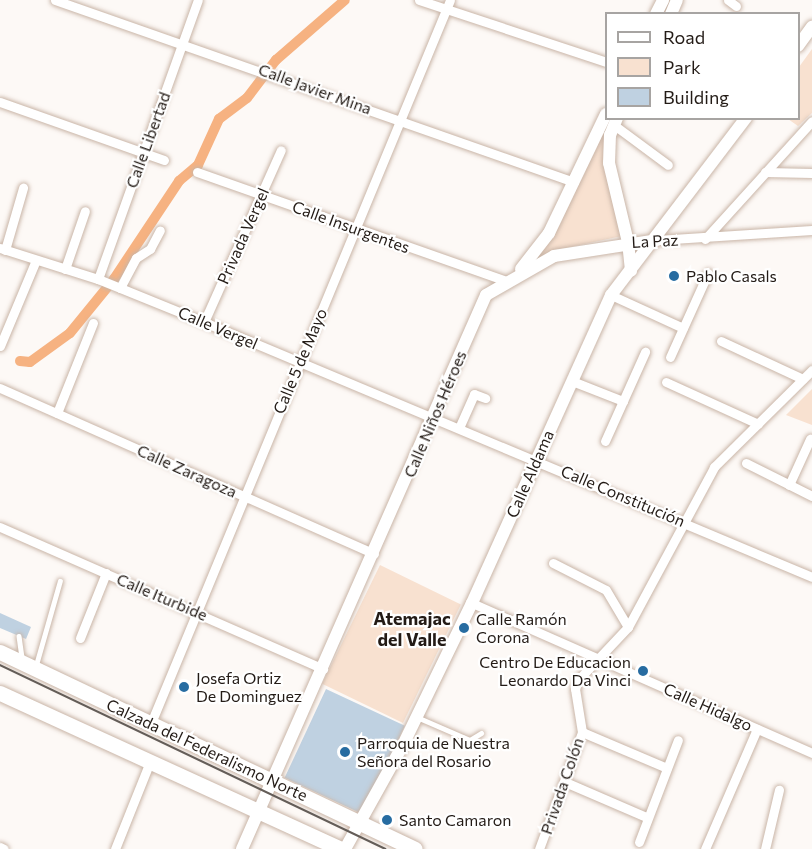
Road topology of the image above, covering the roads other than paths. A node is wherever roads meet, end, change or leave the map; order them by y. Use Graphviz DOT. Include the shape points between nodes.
graph roads {
  1 [pos="55,0"];
  2 [pos="198,0"];
  3 [pos="419,0"];
  4 [pos="450,0"];
  5 [pos="446,10"];
  6 [pos="812,27"];
  7 [pos="182,43"];
  8 [pos="800,43"];
  9 [pos="605,62"];
  10 [pos="0,102"];
  11 [pos="400,120"];
  12 [pos="611,120"];
  13 [pos="612,120"];
  14 [pos="613,120"];
  15 [pos="745,120"];
  16 [pos="812,121"];
  17 [pos="281,150"];
  18 [pos="143,153"];
  19 [pos="164,160"];
  20 [pos="668,165"];
  21 [pos="197,172"];
  22 [pos="765,172"];
  23 [pos="812,173"];
  24 [pos="574,182"];
  25 [pos="23,188"];
  26 [pos="261,195"];
  27 [pos="85,211"];
  28 [pos="355,228"];
  29 [pos="160,230"];
  30 [pos="812,230"];
  31 [pos="705,239"];
  32 [pos="657,240"];
  33 [pos="628,242"];
  34 [pos="2,249"];
  35 [pos="36,260"];
  36 [pos="65,268"];
  37 [pos="631,271"];
  38 [pos="708,273"];
  39 [pos="511,278"];
  40 [pos="100,280"];
  41 [pos="119,287"];
  42 [pos="612,295"];
  43 [pos="204,322"];
  44 [pos="93,323"];
  45 [pos="683,328"];
  46 [pos="721,341"];
  47 [pos="0,346"];
  48 [pos="645,352"];
  49 [pos="670,357"];
  50 [pos="300,362"];
  51 [pos="812,370"];
  52 [pos="803,379"];
  53 [pos="572,381"];
  54 [pos="666,382"];
  55 [pos="0,388"];
  56 [pos="485,398"];
  57 [pos="623,401"];
  58 [pos="57,413"];
  59 [pos="433,418"];
  60 [pos="758,424"];
  61 [pos="459,428"];
  62 [pos="810,439"];
  63 [pos="605,441"];
  64 [pos="536,459"];
  65 [pos="746,463"];
  66 [pos="789,485"];
  67 [pos="244,496"];
  68 [pos="812,496"];
  69 [pos="686,522"];
  70 [pos="0,527"];
  71 [pos="374,554"];
  72 [pos="553,562"];
  73 [pos="106,573"];
  74 [pos="812,578"];
  75 [pos="60,581"];
  76 [pos="472,603"];
  77 [pos="196,611"];
  78 [pos="628,627"];
  79 [pos="19,636"];
  80 [pos="80,639"];
  81 [pos="0,652"];
  82 [pos="597,658"];
  83 [pos="29,666"];
  84 [pos="323,669"];
  85 [pos="0,693"];
  86 [pos="417,717"];
  87 [pos="151,723"];
  88 [pos="757,729"];
  89 [pos="582,732"];
  90 [pos="481,733"];
  91 [pos="678,740"];
  92 [pos="812,753"];
  93 [pos="149,764"];
  94 [pos="667,768"];
  95 [pos="273,782"];
  96 [pos="565,782"];
  97 [pos="779,790"];
  98 [pos="258,811"];
  99 [pos="648,818"];
  100 [pos="360,823"];
  101 [pos="639,842"];
  102 [pos="0,847"];
  103 [pos="4,849"];
  104 [pos="115,849"];
  105 [pos="242,849"];
  106 [pos="340,849"];
  107 [pos="345,849"];
  108 [pos="415,849"];
  109 [pos="539,849"];
  110 [pos="705,849"];
  111 [pos="768,849"];
  1 -- 7 [label="street, Calle Javier Mina"];
  2 -- 7 [label="street, Calle Libertad"];
  3 -- 5 [label="street"];
  4 -- 5 [label="street, Calle 5 de Mayo"];
  5 -- 9 [label="street"];
  5 -- 11 [label="street, Calle 5 de Mayo"];
  6 -- 8 [label="street"];
  7 -- 11 [label="street, Calle Javier Mina"];
  7 -- 18 [label="street, Calle Libertad"];
  10 -- 18 [label="street"];
  11 -- 24 [label="street, Calle Javier Mina"];
  11 -- 28 [label="street, Calle 5 de Mayo"];
  12 -- 24 [label="street"];
  13 -- 33 [label="street" via="609,163"];
  14 -- 20 [label="street"];
  15 -- 32 [label="street, Calle Aldama"];
  16 -- 22 [label="street"];
  17 -- 26 [label="street, Privada Vergel"];
  18 -- 19 [label="street"];
  18 -- 40 [label="street, Calle Libertad"];
  21 -- 26 [label="street, Calle Insurgentes"];
  22 -- 23 [label="street"];
  22 -- 31 [label="street"];
  24 -- 39 [label="street" via="549,233"];
  25 -- 34 [label="street"];
  26 -- 28 [label="street, Calle Insurgentes"];
  26 -- 43 [label="street, Privada Vergel"];
  27 -- 36 [label="street"];
  28 -- 39 [label="street, Calle Insurgentes"];
  28 -- 50 [label="street, Calle 5 de Mayo"];
  29 -- 41 [label="street" via="150,249 136,258"];
  30 -- 31 [label="street, La Paz"];
  31 -- 32 [label="street, La Paz"];
  32 -- 33 [label="street, La Paz"];
  32 -- 37 [label="street, Calle Aldama"];
  33 -- 37 [label="street"];
  33 -- 39 [label="street, La Paz" via="554,256"];
  34 -- 35 [label="street, Calle Vergel"];
  35 -- 36 [label="street, Calle Vergel"];
  35 -- 47 [label="street"];
  36 -- 40 [label="street, Calle Vergel"];
  37 -- 42 [label="street, Calle Aldama"];
  38 -- 45 [label="street"];
  39 -- 59 [label="street, Calle Niños Héroes" via="486,295"];
  40 -- 41 [label="street, Calle Vergel"];
  41 -- 43 [label="street, Calle Vergel"];
  42 -- 45 [label="street"];
  42 -- 53 [label="street, Calle Aldama"];
  43 -- 50 [label="street, Calle Vergel"];
  44 -- 58 [label="street"];
  45 -- 49 [label="street"];
  46 -- 52 [label="street"];
  48 -- 57 [label="street"];
  50 -- 59 [label="street, Calle Vergel"];
  50 -- 67 [label="street, Calle 5 de Mayo"];
  51 -- 52 [label="street, Privada Colón"];
  52 -- 60 [label="street, Privada Colón"];
  53 -- 57 [label="street"];
  53 -- 64 [label="street, Calle Aldama"];
  54 -- 60 [label="street"];
  55 -- 58 [label="street, Calle Zaragoza"];
  56 -- 61 [label="street" via="474,394"];
  57 -- 63 [label="street"];
  58 -- 67 [label="street, Calle Zaragoza"];
  59 -- 61 [label="street, Calle Constitución"];
  59 -- 71 [label="street, Calle Niños Héroes"];
  60 -- 69 [label="street, Privada Colón" via="714,466"];
  61 -- 64 [label="street, Calle Constitución"];
  62 -- 66 [label="street"];
  64 -- 69 [label="street, Calle Constitución"];
  64 -- 76 [label="street, Calle Aldama"];
  65 -- 66 [label="street"];
  66 -- 68 [label="street"];
  67 -- 71 [label="street, Calle Zaragoza"];
  67 -- 77 [label="street, Calle 5 de Mayo"];
  69 -- 74 [label="street, Calle Constitución"];
  69 -- 78 [label="street, Privada Colón"];
  70 -- 73 [label="street, Calle Iturbide"];
  71 -- 84 [label="street, Calle Niños Héroes"];
  72 -- 78 [label="street" via="606,590"];
  73 -- 77 [label="street, Calle Iturbide"];
  73 -- 80 [label="street"];
  75 -- 83 [label="lane"];
  76 -- 82 [label="street, Calle Hidalgo"];
  76 -- 86 [label="street, Calle Aldama"];
  77 -- 84 [label="street, Calle Iturbide"];
  77 -- 87 [label="street, Calle 5 de Mayo"];
  78 -- 82 [label="street, Privada Colón"];
  79 -- 83 [label="lane"];
  81 -- 83 [label="main road, Calzada del Federalismo Norte"];
  82 -- 88 [label="street, Calle Hidalgo"];
  82 -- 89 [label="street, Privada Colón" via="575,689"];
  83 -- 87 [label="main road, Calzada del Federalismo Norte"];
  84 -- 95 [label="street, Calle Niños Héroes"];
  85 -- 93 [label="main road, Calzada del Federalismo Norte"];
  86 -- 90 [label="lane" via="470,740"];
  86 -- 100 [label="street, Calle Aldama"];
  87 -- 95 [label="main road, Calzada del Federalismo Norte"];
  88 -- 92 [label="street, Calle Hidalgo"];
  88 -- 110 [label="street"];
  89 -- 94 [label="street"];
  89 -- 96 [label="street, Privada Colón"];
  91 -- 94 [label="street"];
  93 -- 98 [label="main road, Calzada del Federalismo Norte"];
  93 -- 104 [label="street"];
  94 -- 99 [label="street"];
  95 -- 98 [label="street, Calle Niños Héroes"];
  95 -- 100 [label="main road, Calzada del Federalismo Norte"];
  96 -- 99 [label="street"];
  96 -- 109 [label="street, Privada Colón"];
  97 -- 111 [label="street"];
  98 -- 105 [label="street, Calle Niños Héroes"];
  98 -- 106 [label="main road, Calzada del Federalismo Norte"];
  99 -- 101 [label="street"];
  100 -- 107 [label="street, Calle Aldama"];
  100 -- 108 [label="main road, Calzada del Federalismo Norte"];
  102 -- 103 [label="street"];
}
